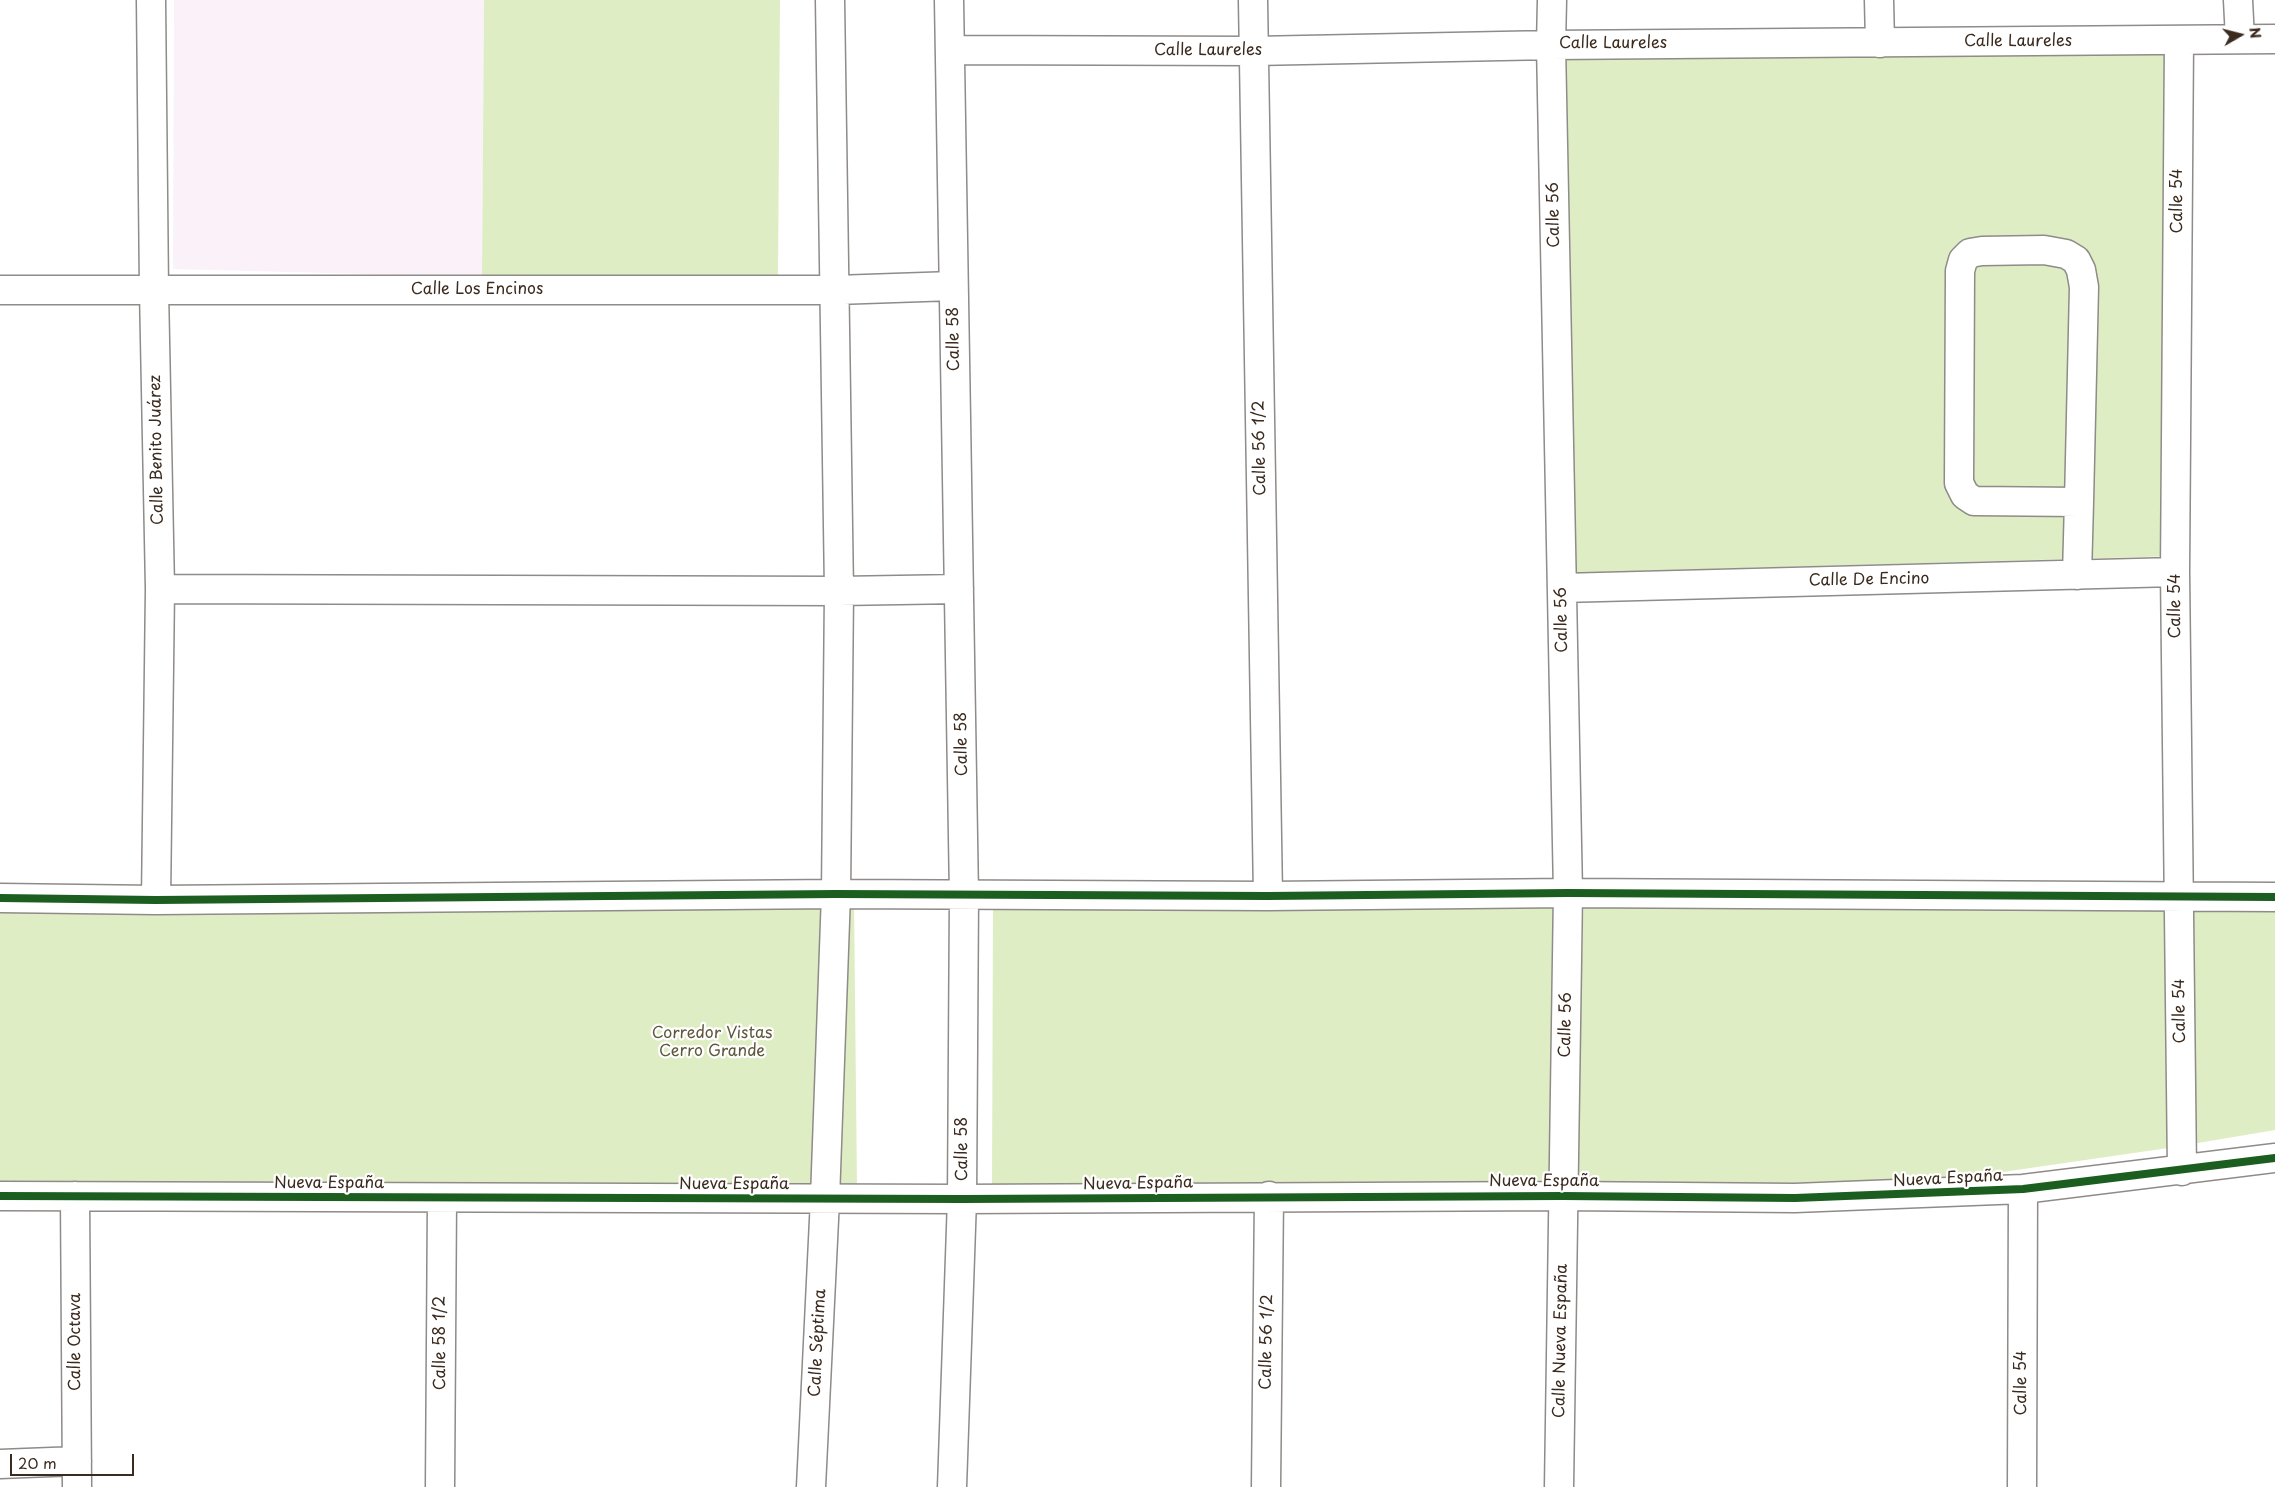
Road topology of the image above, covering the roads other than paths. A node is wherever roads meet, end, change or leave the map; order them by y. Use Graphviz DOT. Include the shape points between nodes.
graph roads {
  1 [pos="151,0"];
  2 [pos="830,0"];
  3 [pos="950,0"];
  4 [pos="1253,0"];
  5 [pos="1552,0"];
  6 [pos="1879,0"];
  7 [pos="2238,0"];
  8 [pos="2240,39"];
  9 [pos="2275,39"];
  10 [pos="2179,41"];
  11 [pos="1880,43"];
  12 [pos="1551,44"];
  13 [pos="951,50"];
  14 [pos="1254,51"];
  15 [pos="953,286"];
  16 [pos="0,290"];
  17 [pos="154,290"];
  18 [pos="836,290"];
  19 [pos="2079,502"];
  20 [pos="2175,572"];
  21 [pos="2077,575"];
  22 [pos="959,588"];
  23 [pos="1562,588"];
  24 [pos="160,589"];
  25 [pos="839,591"];
  26 [pos="1568,892"];
  27 [pos="836,894"];
  28 [pos="964,896"];
  29 [pos="1268,896"];
  30 [pos="2178,897"];
  31 [pos="2275,897"];
  32 [pos="0,898"];
  33 [pos="156,900"];
  34 [pos="2275,1158"];
  35 [pos="2182,1171"];
  36 [pos="2023,1189"];
  37 [pos="0,1196"];
  38 [pos="75,1196"];
  39 [pos="1269,1196"];
  40 [pos="1562,1196"];
  41 [pos="442,1199"];
  42 [pos="825,1199"];
  43 [pos="962,1199"];
  44 [pos="0,1464"];
  45 [pos="77,1474"];
  46 [pos="440,1487"];
  47 [pos="810,1487"];
  48 [pos="952,1487"];
  49 [pos="1266,1487"];
  50 [pos="1560,1487"];
  51 [pos="2022,1487"];
  1 -- 17 [label="street, Calle Benito Juárez"];
  2 -- 18 [label="street"];
  3 -- 13 [label="street, Calle 58"];
  4 -- 14 [label="street, Calle 56 1/2"];
  5 -- 12 [label="street, Calle 56"];
  6 -- 11 [label="street"];
  7 -- 8 [label="street"];
  8 -- 9 [label="street, Calle Laureles"];
  8 -- 10 [label="street, Calle Laureles"];
  10 -- 11 [label="street, Calle Laureles"];
  10 -- 20 [label="street, Calle 54"];
  11 -- 12 [label="street, Calle Laureles"];
  12 -- 14 [label="street, Calle Laureles"];
  12 -- 23 [label="street, Calle 56"];
  13 -- 14 [label="street, Calle Laureles"];
  13 -- 15 [label="street, Calle 58"];
  14 -- 29 [label="street, Calle 56 1/2"];
  15 -- 18 [label="street, Calle Los Encinos"];
  15 -- 22 [label="street, Calle 58"];
  16 -- 17 [label="street, Calle Los Encinos"];
  17 -- 18 [label="street, Calle Los Encinos"];
  17 -- 24 [label="street, Calle Benito Juárez"];
  18 -- 25 [label="street"];
  19 -- 19 [label="street" via="2084,287 2081,270 2076,260 2066,254 1982,251 1970,254 1963,260 1960,271 1959,483 1965,495 1974,501"];
  19 -- 21 [label="street"];
  20 -- 21 [label="street, Calle De Encino"];
  20 -- 30 [label="street, Calle 54"];
  21 -- 23 [label="street, Calle De Encino"];
  22 -- 25 [label="street"];
  22 -- 28 [label="street, Calle 58"];
  23 -- 26 [label="street, Calle 56"];
  24 -- 25 [label="street"];
  24 -- 33 [label="street, Calle Benito Juárez"];
  25 -- 27 [label="street"];
  26 -- 29 [label="street"];
  26 -- 30 [label="street"];
  26 -- 40 [label="street, Calle 56"];
  27 -- 28 [label="street"];
  27 -- 33 [label="street"];
  27 -- 42 [label="street"];
  28 -- 29 [label="street"];
  28 -- 43 [label="street, Calle 58"];
  30 -- 31 [label="street"];
  30 -- 35 [label="street, Calle 54"];
  32 -- 33 [label="street"];
  34 -- 35 [label="street, Nueva España"];
  35 -- 36 [label="street, Nueva España"];
  36 -- 40 [label="street, Nueva España" via="1795,1198"];
  36 -- 51 [label="street, Calle 54"];
  37 -- 38 [label="street, Nueva España"];
  38 -- 41 [label="street, Nueva España"];
  38 -- 45 [label="street, Calle Octava"];
  39 -- 40 [label="street, Nueva España"];
  39 -- 43 [label="street, Nueva España"];
  39 -- 49 [label="street, Calle 56 1/2"];
  40 -- 50 [label="street, Calle Nueva España"];
  41 -- 42 [label="street, Nueva España"];
  41 -- 46 [label="street, Calle 58 1/2"];
  42 -- 43 [label="street, Nueva España"];
  42 -- 47 [label="street, Calle Séptima"];
  43 -- 48 [label="street, Calle 58"];
  44 -- 45 [label="street"];
}
